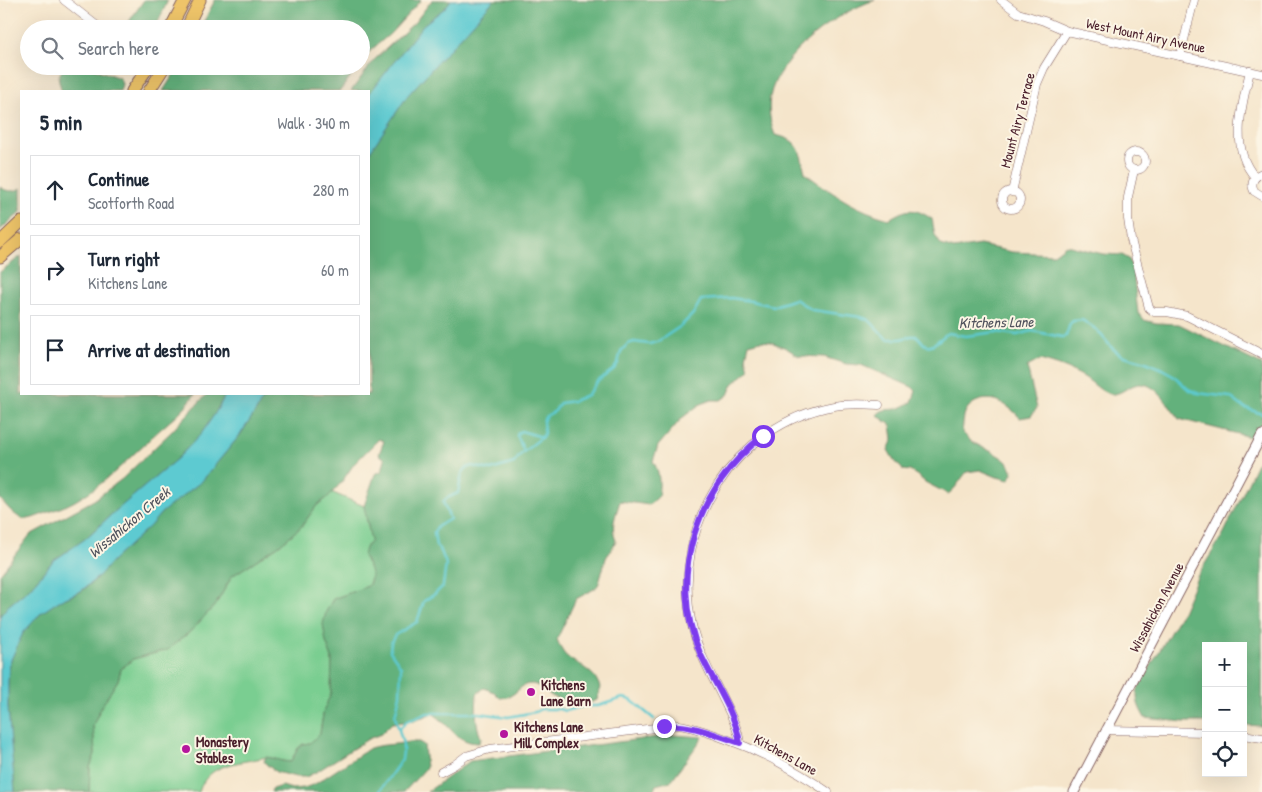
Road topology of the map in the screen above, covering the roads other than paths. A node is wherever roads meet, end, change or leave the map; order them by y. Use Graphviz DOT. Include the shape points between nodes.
graph roads {
  1 [pos="64,0"];
  2 [pos="185,0"];
  3 [pos="200,0"];
  4 [pos="1001,0"];
  5 [pos="1194,0"];
  6 [pos="90,20"];
  7 [pos="175,20"];
  8 [pos="190,20"];
  9 [pos="1066,31"];
  10 [pos="1180,56"];
  11 [pos="1250,71"];
  12 [pos="1262,74"];
  13 [pos="143,75"];
  14 [pos="160,75"];
  15 [pos="133,90"];
  16 [pos="150,90"];
  17 [pos="1134,170"];
  18 [pos="1258,175"];
  19 [pos="1012,192"];
  20 [pos="1262,196"];
  21 [pos="20,223"];
  22 [pos="20,240"];
  23 [pos="0,242"];
  24 [pos="0,256"];
  25 [pos="1262,354"];
  26 [pos="879,405"];
  27 [pos="1262,435"];
  28 [pos="1106,730"];
  29 [pos="1202,732"];
  30 [pos="1247,736"];
  31 [pos="1262,738"];
  32 [pos="740,743"];
  33 [pos="440,772"];
  34 [pos="828,792"];
  35 [pos="1074,792"];
  1 -- 6 [label="street"];
  2 -- 7 [label="main road"];
  3 -- 8 [label="main road"];
  4 -- 9 [label="street, West Mount Airy Avenue" via="1018,13"];
  5 -- 10 [label="street"];
  9 -- 10 [label="street, West Mount Airy Avenue"];
  9 -- 19 [label="street, Mount Airy Terrace" via="1037,84"];
  10 -- 11 [label="street, West Mount Airy Avenue"];
  11 -- 12 [label="street, West Mount Airy Avenue"];
  11 -- 18 [label="street" via="1240,132 1244,159 1250,171"];
  13 -- 15 [label="main road"];
  14 -- 16 [label="main road"];
  17 -- 25 [label="street" via="1127,208 1129,228 1151,310 1187,316"];
  18 -- 20 [label="street" via="1252,188"];
  21 -- 23 [label="main road"];
  22 -- 24 [label="main road"];
  26 -- 32 [label="street" via="847,404 823,408 774,429 753,444 726,472 715,487 698,524 692,540 688,572 689,611 697,645 736,726"];
  27 -- 28 [label="street, Wissahickon Avenue"];
  28 -- 29 [label="street"];
  28 -- 35 [label="street, Wissahickon Avenue"];
  30 -- 31 [label="street"];
  32 -- 33 [label="street, Kitchens Lane" via="694,728 671,726 490,749 466,756"];
  32 -- 34 [label="street, Kitchens Lane" via="786,765"];
}
